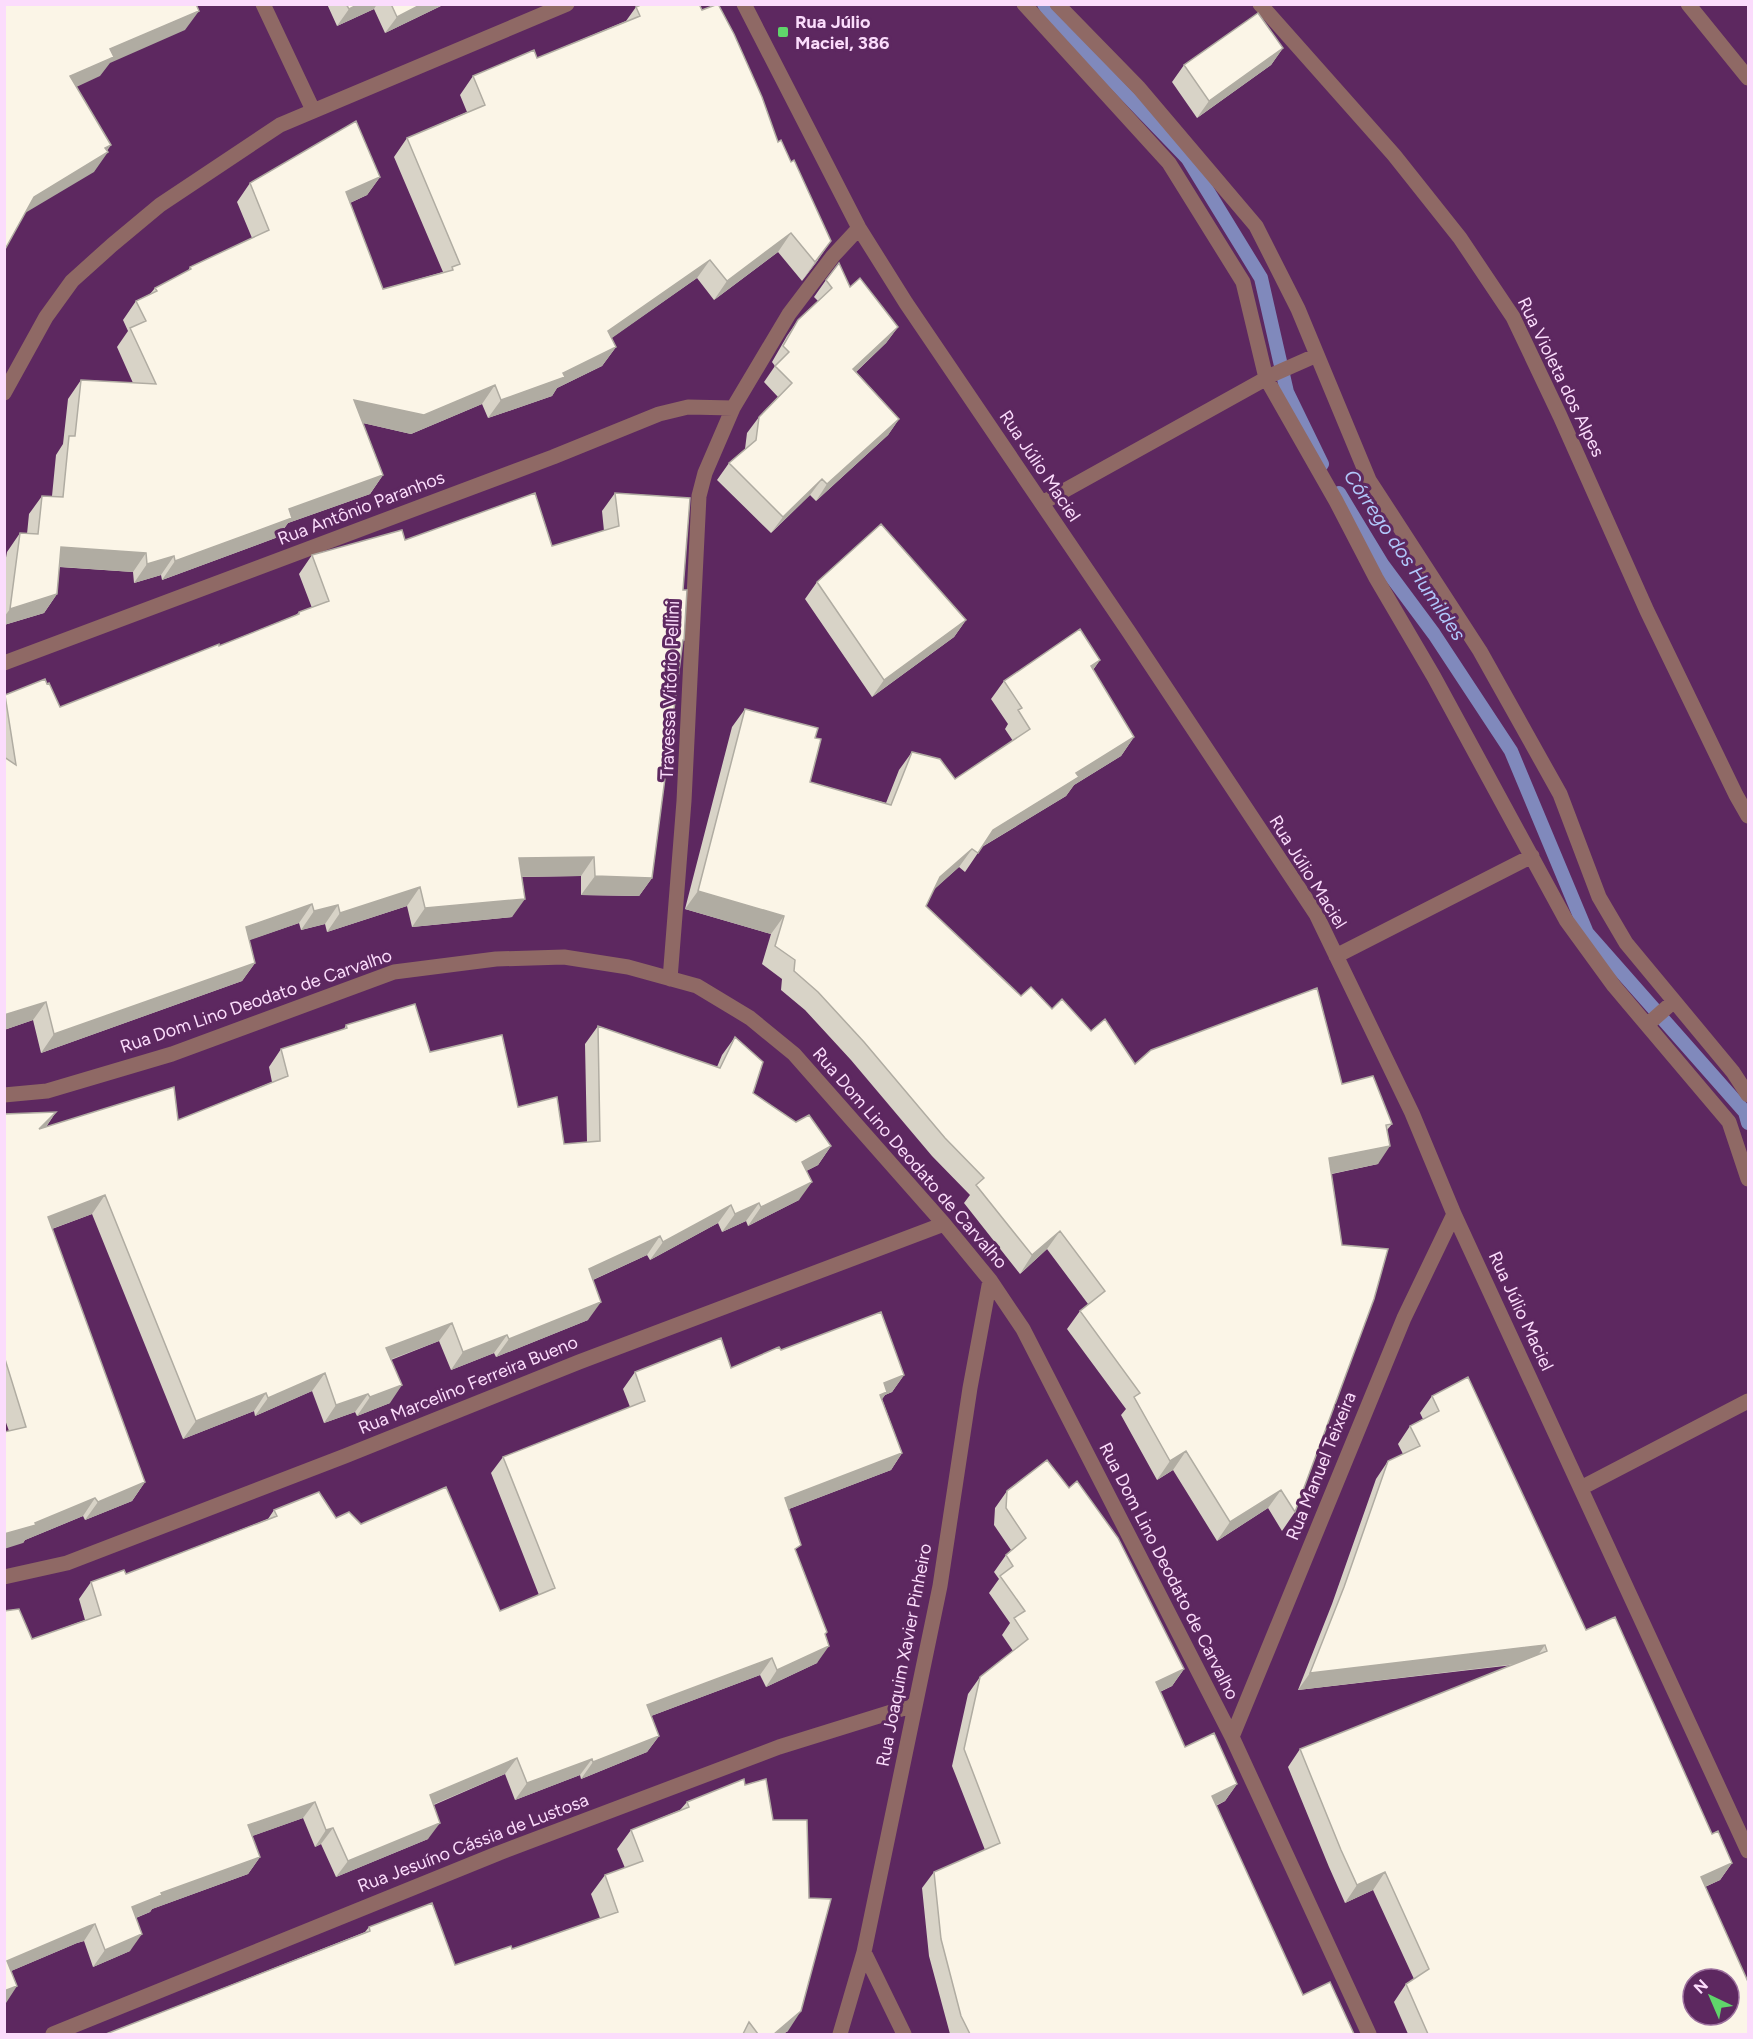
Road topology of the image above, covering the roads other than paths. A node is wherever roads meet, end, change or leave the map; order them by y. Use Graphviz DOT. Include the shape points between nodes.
graph roads {
  1 [pos="263,4"];
  2 [pos="567,4"];
  3 [pos="744,4"];
  4 [pos="1024,4"];
  5 [pos="1057,4"];
  6 [pos="1260,4"];
  7 [pos="1688,4"];
  8 [pos="1749,78"];
  9 [pos="314,110"];
  10 [pos="859,228"];
  11 [pos="1314,357"];
  12 [pos="1270,376"];
  13 [pos="4,393"];
  14 [pos="733,408"];
  15 [pos="1042,503"];
  16 [pos="4,663"];
  17 [pos="1742,791"];
  18 [pos="1749,816"];
  19 [pos="1532,856"];
  20 [pos="1336,956"];
  21 [pos="670,979"];
  22 [pos="1672,1002"];
  23 [pos="1648,1023"];
  24 [pos="4,1095"];
  25 [pos="1749,1095"];
  26 [pos="1749,1179"];
  27 [pos="1454,1214"];
  28 [pos="944,1224"];
  29 [pos="990,1280"];
  30 [pos="1749,1401"];
  31 [pos="1581,1488"];
  32 [pos="4,1577"];
  33 [pos="914,1705"];
  34 [pos="1232,1737"];
  35 [pos="1749,1851"];
  36 [pos="864,1952"];
  37 [pos="52,2034"];
  38 [pos="840,2034"];
  39 [pos="904,2034"];
  40 [pos="1369,2034"];
  1 -- 9 [label="street"];
  2 -- 9 [label="street"];
  3 -- 10 [label="street, Rua Júlio Maciel"];
  4 -- 12 [label="street" via="1169,163 1243,282"];
  5 -- 11 [label="street" via="1139,88 1256,226 1298,309"];
  6 -- 17 [label="street, Rua Violeta dos Alpes" via="1394,155 1460,238 1513,317 1647,611"];
  7 -- 8 [label="street"];
  9 -- 13 [label="street" via="280,126 160,205 72,281 46,317"];
  10 -- 14 [label="street, Travessa Vitório Pellini" via="789,314"];
  10 -- 15 [label="street, Rua Júlio Maciel"];
  11 -- 12 [label="street"];
  11 -- 22 [label="street" via="1369,480 1480,651 1560,794 1599,897 1626,943"];
  12 -- 15 [label="street"];
  12 -- 19 [label="street" via="1376,578"];
  14 -- 16 [label="street, Rua Antônio Paranhos" via="688,407 659,414"];
  14 -- 21 [label="street, Travessa Vitório Pellini" via="699,496 684,801"];
  15 -- 20 [label="street, Rua Júlio Maciel" via="1316,914"];
  17 -- 18 [label="street, Rua Violeta dos Alpes"];
  19 -- 20 [label="street"];
  19 -- 23 [label="street" via="1566,920 1614,986"];
  20 -- 27 [label="street, Rua Júlio Maciel" via="1412,1113"];
  21 -- 24 [label="street, Rua Dom Lino Deodato de Carvalho" via="628,967 564,957 496,959 394,972 172,1054 47,1091"];
  21 -- 28 [label="street, Rua Dom Lino Deodato de Carvalho" via="697,986 750,1018 794,1054"];
  22 -- 23 [label="street"];
  22 -- 25 [label="street"];
  23 -- 26 [label="street" via="1729,1122"];
  27 -- 31 [label="street, Rua Júlio Maciel"];
  27 -- 34 [label="street, Rua Manuel Teixeira" via="1395,1337"];
  28 -- 29 [label="street, Rua Dom Lino Deodato de Carvalho"];
  28 -- 32 [label="street, Rua Marcelino Ferreira Bueno" via="67,1563"];
  29 -- 33 [label="street, Rua Joaquim Xavier Pinheiro" via="940,1586"];
  29 -- 34 [label="street, Rua Dom Lino Deodato de Carvalho" via="1023,1329"];
  30 -- 31 [label="street"];
  31 -- 35 [label="street, Rua Júlio Maciel"];
  33 -- 36 [label="street, Rua Joaquim Xavier Pinheiro"];
  33 -- 37 [label="street, Rua Jesuíno Cássia de Lustosa" via="779,1747 520,1844"];
  34 -- 40 [label="street, Rua Dom Lino Deodato de Carvalho"];
  36 -- 38 [label="street, Rua Joaquim Xavier Pinheiro"];
  36 -- 39 [label="street"];
}
